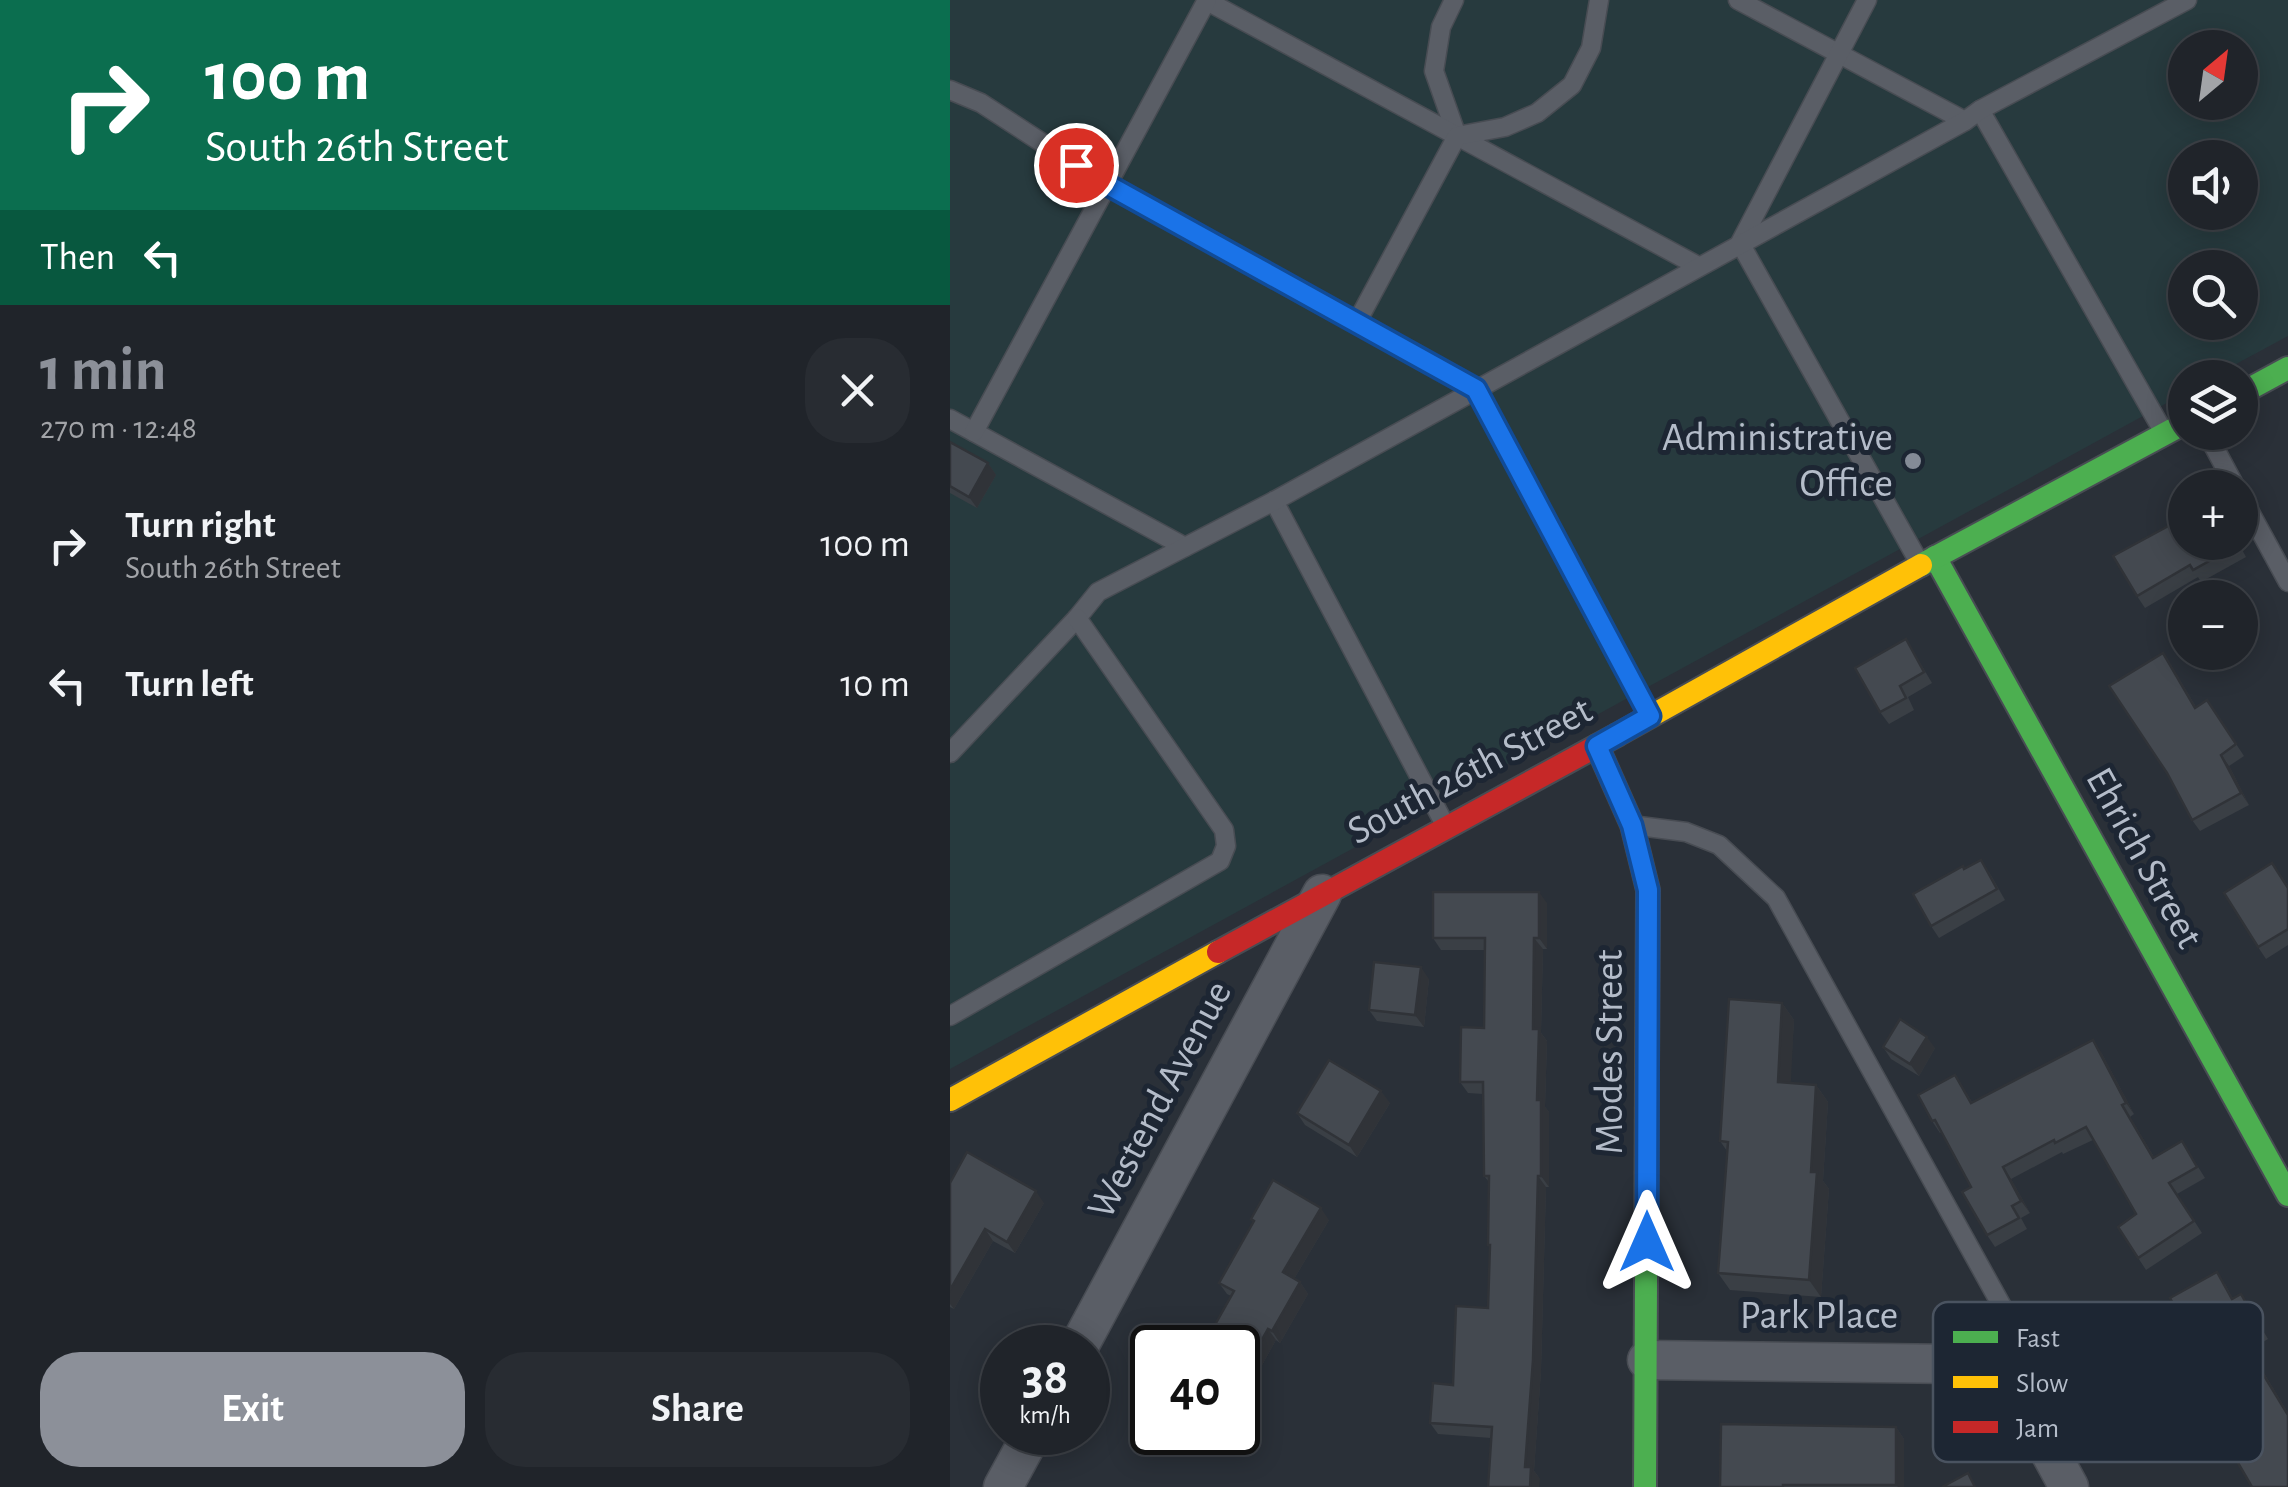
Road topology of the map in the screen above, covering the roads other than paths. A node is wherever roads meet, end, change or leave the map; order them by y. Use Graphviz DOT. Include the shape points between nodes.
graph roads {
  1 [pos="1207,0"];
  2 [pos="1454,0"];
  3 [pos="1599,0"];
  4 [pos="1738,0"];
  5 [pos="1867,0"];
  6 [pos="2188,0"];
  7 [pos="1839,54"];
  8 [pos="950,90"];
  9 [pos="1972,115"];
  10 [pos="1456,136"];
  11 [pos="1108,185"];
  12 [pos="1740,242"];
  13 [pos="1698,266"];
  14 [pos="1357,322"];
  15 [pos="2288,368"];
  16 [pos="2258,384"];
  17 [pos="1476,389"];
  18 [pos="2168,417"];
  19 [pos="950,419"];
  20 [pos="974,432"];
  21 [pos="2168,432"];
  22 [pos="1274,500"];
  23 [pos="2258,527"];
  24 [pos="1186,547"];
  25 [pos="1928,561"];
  26 [pos="2288,582"];
  27 [pos="1077,618"];
  28 [pos="1650,716"];
  29 [pos="1597,746"];
  30 [pos="950,754"];
  31 [pos="1632,825"];
  32 [pos="1446,828"];
  33 [pos="1322,894"];
  34 [pos="950,1016"];
  35 [pos="950,1100"];
  36 [pos="2288,1195"];
  37 [pos="2000,1302"];
  38 [pos="1090,1325"];
  39 [pos="1647,1360"];
  40 [pos="1933,1363"];
  41 [pos="1020,1455"];
  42 [pos="2055,1462"];
  43 [pos="1003,1487"];
  44 [pos="1644,1487"];
  45 [pos="2069,1487"];
  1 -- 10 [label="lane"];
  1 -- 11 [label="lane"];
  2 -- 10 [label="lane" via="1441,27 1434,72"];
  3 -- 10 [label="lane" via="1591,48 1572,85 1537,113"];
  4 -- 7 [label="lane"];
  5 -- 7 [label="lane"];
  6 -- 9 [label="lane"];
  7 -- 9 [label="lane"];
  7 -- 12 [label="lane"];
  8 -- 11 [label="lane"];
  9 -- 12 [label="lane"];
  9 -- 18 [label="lane"];
  10 -- 13 [label="lane"];
  10 -- 14 [label="lane"];
  11 -- 14 [label="lane"];
  11 -- 20 [label="lane"];
  12 -- 13 [label="lane"];
  12 -- 25 [label="lane"];
  13 -- 17 [label="lane"];
  14 -- 17 [label="lane"];
  15 -- 16 [label="street"];
  17 -- 22 [label="lane"];
  17 -- 28 [label="lane"];
  19 -- 20 [label="lane"];
  20 -- 24 [label="lane"];
  21 -- 25 [label="street, South 26th Street"];
  22 -- 24 [label="lane"];
  22 -- 32 [label="lane"];
  23 -- 26 [label="lane"];
  24 -- 27 [label="lane" via="1098,592"];
  25 -- 28 [label="street, South 26th Street"];
  25 -- 36 [label="street, Ehrich Street"];
  27 -- 30 [label="lane"];
  27 -- 34 [label="lane" via="1224,830 1226,846 1220,861"];
  28 -- 29 [label="street, South 26th Street"];
  29 -- 31 [label="street, Modes Street"];
  29 -- 32 [label="street, South 26th Street"];
  31 -- 37 [label="lane" via="1686,832 1719,845 1776,898"];
  31 -- 39 [label="street, Modes Street" via="1648,890"];
  32 -- 33 [label="street, South 26th Street"];
  33 -- 35 [label="street, South 26th Street"];
  33 -- 38 [label="street, Westend Avenue"];
  39 -- 40 [label="street, Park Place"];
  39 -- 44 [label="street, Modes Street"];
  41 -- 43 [label="street"];
  42 -- 45 [label="street"];
}
